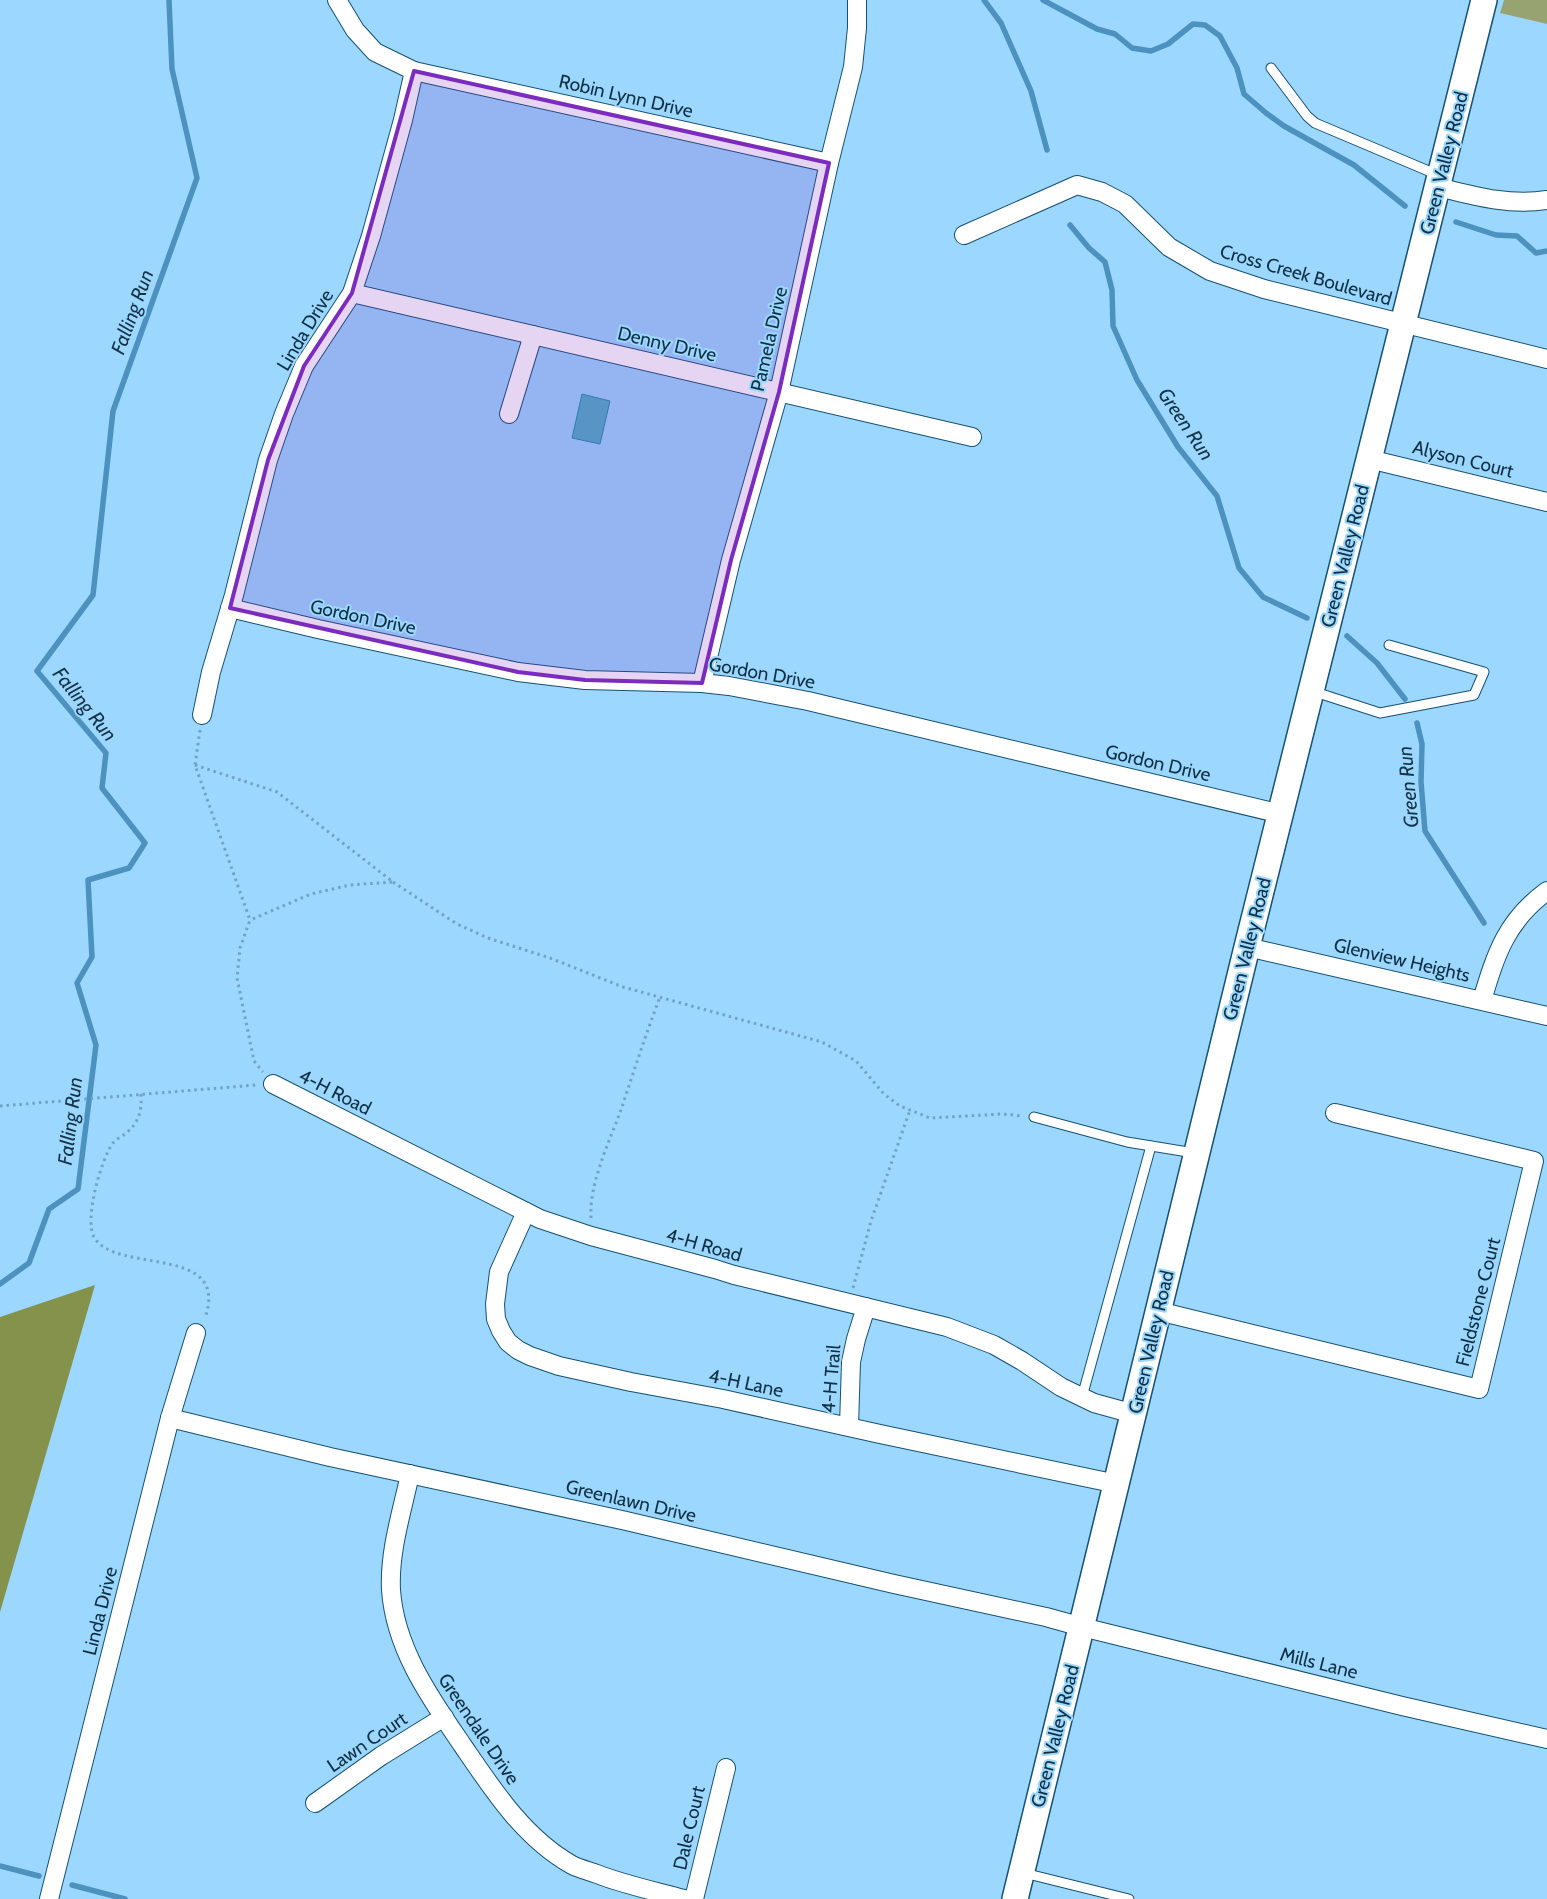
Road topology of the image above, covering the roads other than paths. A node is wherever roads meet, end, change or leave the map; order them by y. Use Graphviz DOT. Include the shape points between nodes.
graph roads {
  1 [pos="337,0"];
  2 [pos="857,0"];
  3 [pos="1484,0"];
  4 [pos="1271,68"];
  5 [pos="414,71"];
  6 [pos="829,163"];
  7 [pos="1439,182"];
  8 [pos="1547,200"];
  9 [pos="964,235"];
  10 [pos="352,293"];
  11 [pos="1404,324"];
  12 [pos="533,335"];
  13 [pos="1547,359"];
  14 [pos="779,392"];
  15 [pos="508,414"];
  16 [pos="972,437"];
  17 [pos="1369,459"];
  18 [pos="1547,502"];
  19 [pos="230,608"];
  20 [pos="1390,645"];
  21 [pos="702,683"];
  22 [pos="1312,691"];
  23 [pos="202,715"];
  24 [pos="1281,814"];
  25 [pos="1547,891"];
  26 [pos="1248,946"];
  27 [pos="1482,1000"];
  28 [pos="1547,1016"];
  29 [pos="273,1084"];
  30 [pos="1335,1113"];
  31 [pos="1034,1117"];
  32 [pos="1152,1146"];
  33 [pos="1197,1154"];
  34 [pos="526,1212"];
  35 [pos="866,1307"];
  36 [pos="1158,1311"];
  37 [pos="196,1333"];
  38 [pos="1082,1397"];
  39 [pos="1134,1414"];
  40 [pos="170,1418"];
  41 [pos="849,1426"];
  42 [pos="410,1474"];
  43 [pos="1116,1484"];
  44 [pos="1082,1627"];
  45 [pos="444,1717"];
  46 [pos="1547,1739"];
  47 [pos="726,1768"];
  48 [pos="315,1803"];
  49 [pos="1022,1872"];
  50 [pos="1088,1889"];
  51 [pos="49,1899"];
  52 [pos="684,1899"];
  53 [pos="694,1899"];
  54 [pos="1015,1899"];
  55 [pos="1085,1899"];
  56 [pos="1129,1899"];
  1 -- 5 [label="street" via="355,30 374,52"];
  2 -- 6 [label="street, Pamela Drive" via="853,67"];
  3 -- 7 [label="street, Green Valley Road"];
  4 -- 7 [label="lane" via="1315,123"];
  5 -- 6 [label="street, Robin Lynn Drive"];
  5 -- 10 [label="street, Linda Drive" via="371,236"];
  6 -- 14 [label="street, Pamela Drive"];
  7 -- 8 [label="street" via="1510,203"];
  7 -- 11 [label="street, Green Valley Road"];
  9 -- 11 [label="street, Cross Creek Boulevard" via="1077,185 1102,192 1125,204 1169,247 1210,271 1264,289"];
  10 -- 12 [label="street, Denny Drive"];
  10 -- 19 [label="street, Linda Drive" via="304,366 284,414 268,460"];
  11 -- 13 [label="street, Cross Creek Boulevard"];
  11 -- 17 [label="street, Green Valley Road"];
  12 -- 14 [label="street, Denny Drive"];
  12 -- 15 [label="street"];
  14 -- 16 [label="street, Denny Drive"];
  14 -- 21 [label="street, Pamela Drive" via="731,560"];
  17 -- 18 [label="street, Alyson Court"];
  17 -- 22 [label="street, Green Valley Road"];
  19 -- 21 [label="street, Gordon Drive" via="518,672 586,680"];
  19 -- 23 [label="street, Linda Drive"];
  20 -- 22 [label="lane" via="1484,672 1474,695 1380,713"];
  21 -- 24 [label="street, Gordon Drive" via="808,701"];
  22 -- 24 [label="street, Green Valley Road"];
  24 -- 26 [label="street, Green Valley Road"];
  25 -- 27 [label="street" via="1534,900 1511,927 1496,954"];
  26 -- 27 [label="street, Glenview Heights"];
  26 -- 33 [label="street, Green Valley Road"];
  27 -- 28 [label="street, Glenview Heights"];
  29 -- 34 [label="street, 4-H Road"];
  30 -- 36 [label="street, Fieldstone Court" via="1534,1161 1479,1389"];
  31 -- 32 [label="lane"];
  32 -- 33 [label="lane"];
  32 -- 38 [label="lane"];
  33 -- 36 [label="street, Green Valley Road"];
  34 -- 35 [label="street, 4-H Road" via="591,1236"];
  34 -- 41 [label="street, 4-H Lane" via="500,1272 495,1304 501,1332 518,1350 559,1366"];
  35 -- 38 [label="street, 4-H Road" via="947,1327 994,1345"];
  35 -- 41 [label="street, 4-H Trail" via="851,1362"];
  36 -- 39 [label="street, Green Valley Road"];
  37 -- 40 [label="street, Linda Drive"];
  38 -- 39 [label="street, 4-H Road"];
  39 -- 43 [label="street, Green Valley Road"];
  40 -- 42 [label="street, Greenlawn Drive"];
  40 -- 51 [label="street, Linda Drive"];
  41 -- 43 [label="street, 4-H Lane"];
  42 -- 44 [label="street, Greenlawn Drive"];
  42 -- 45 [label="street, Greendale Drive" via="394,1546 391,1573 394,1607 402,1641 419,1677"];
  43 -- 44 [label="street, Green Valley Road"];
  44 -- 46 [label="street, Mills Lane"];
  44 -- 49 [label="street, Green Valley Road"];
  45 -- 48 [label="street, Lawn Court"];
  45 -- 52 [label="street, Greendale Drive" via="507,1808 554,1854 616,1881"];
  47 -- 53 [label="street, Dale Court"];
  49 -- 50 [label="lane"];
  49 -- 54 [label="street, Green Valley Road"];
  50 -- 55 [label="lane"];
  50 -- 56 [label="lane"];
}
